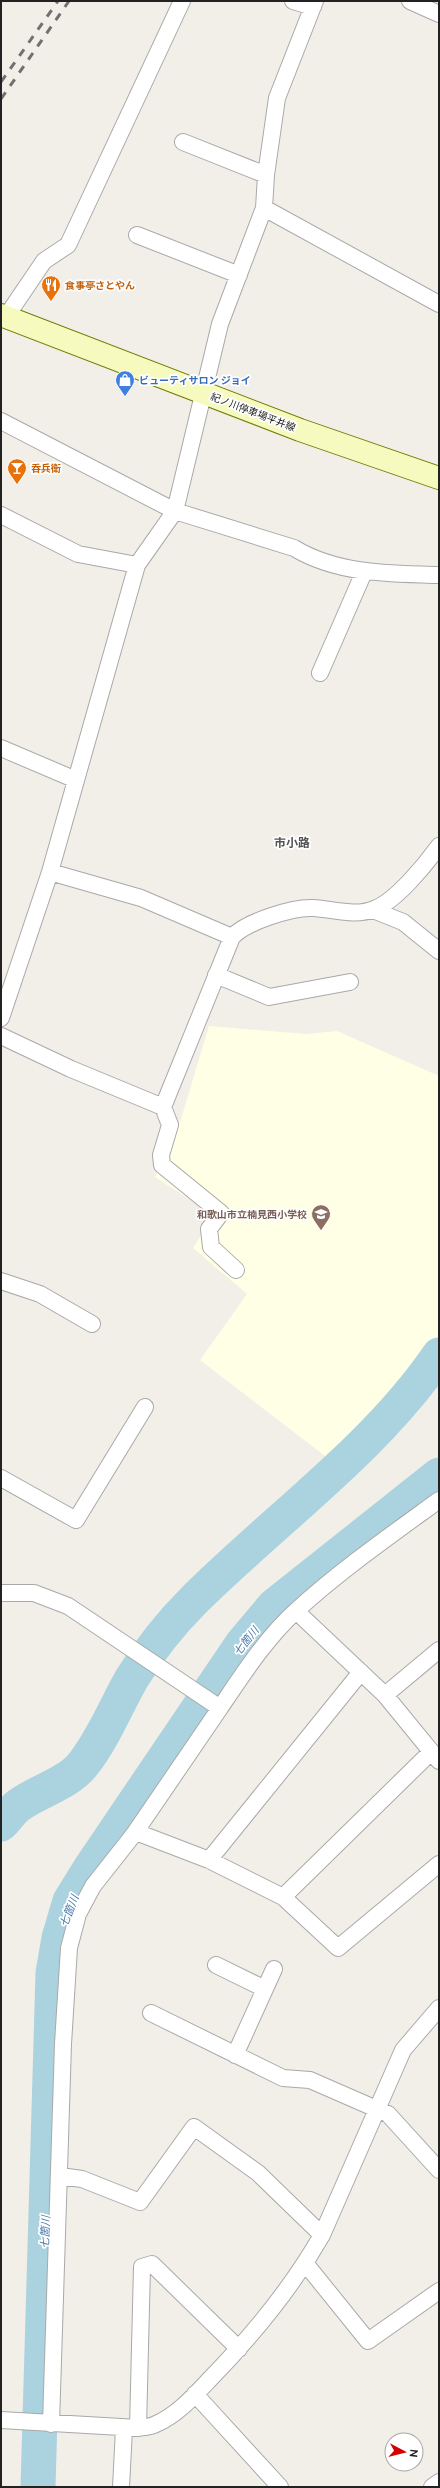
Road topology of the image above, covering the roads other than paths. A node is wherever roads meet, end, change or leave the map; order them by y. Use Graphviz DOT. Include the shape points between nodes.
graph roads {
  1 [pos="182,1"];
  2 [pos="293,1"];
  3 [pos="410,1"];
  4 [pos="314,4"];
  5 [pos="439,14"];
  6 [pos="183,142"];
  7 [pos="266,175"];
  8 [pos="264,208"];
  9 [pos="137,235"];
  10 [pos="239,275"];
  11 [pos="439,304"];
  12 [pos="4,316"];
  13 [pos="204,393"];
  14 [pos="1,421"];
  15 [pos="439,478"];
  16 [pos="175,511"];
  17 [pos="1,515"];
  18 [pos="137,565"];
  19 [pos="364,572"];
  20 [pos="439,575"];
  21 [pos="320,673"];
  22 [pos="1,748"];
  23 [pos="76,780"];
  24 [pos="439,846"];
  25 [pos="50,872"];
  26 [pos="373,910"];
  27 [pos="232,937"];
  28 [pos="439,951"];
  29 [pos="216,975"];
  30 [pos="350,982"];
  31 [pos="1,1018"];
  32 [pos="1,1036"];
  33 [pos="163,1107"];
  34 [pos="236,1270"];
  35 [pos="1,1281"];
  36 [pos="92,1324"];
  37 [pos="145,1407"];
  38 [pos="1,1478"];
  39 [pos="439,1500"];
  40 [pos="1,1593"];
  41 [pos="296,1611"];
  42 [pos="439,1650"];
  43 [pos="361,1672"];
  44 [pos="385,1695"];
  45 [pos="217,1707"];
  46 [pos="435,1757"];
  47 [pos="136,1832"];
  48 [pos="209,1860"];
  49 [pos="439,1864"];
  50 [pos="283,1897"];
  51 [pos="216,1966"];
  52 [pos="274,1969"];
  53 [pos="265,1989"];
  54 [pos="439,2008"];
  55 [pos="151,2013"];
  56 [pos="235,2054"];
  57 [pos="377,2110"];
  58 [pos="439,2170"];
  59 [pos="60,2176"];
  60 [pos="322,2234"];
  61 [pos="305,2263"];
  62 [pos="439,2291"];
  63 [pos="239,2349"];
  64 [pos="195,2394"];
  65 [pos="1,2420"];
  66 [pos="44,2424"];
  67 [pos="131,2429"];
  68 [pos="439,2482"];
  69 [pos="121,2487"];
  70 [pos="280,2487"];
  71 [pos="432,2487"];
  1 -- 12 [label="street" via="68,245 44,262"];
  2 -- 4 [label="street"];
  3 -- 5 [label="street"];
  4 -- 7 [label="street" via="277,98"];
  6 -- 7 [label="street"];
  7 -- 8 [label="street"];
  8 -- 10 [label="street"];
  8 -- 11 [label="street"];
  9 -- 10 [label="street"];
  10 -- 13 [label="street" via="220,324"];
  12 -- 13 [label="main road, 紀ノ川停車場平井線"];
  13 -- 15 [label="main road, 紀ノ川停車場平井線" via="300,430"];
  13 -- 16 [label="street"];
  14 -- 16 [label="street"];
  16 -- 18 [label="street"];
  16 -- 19 [label="street" via="294,548 307,556"];
  17 -- 18 [label="street" via="78,554"];
  18 -- 23 [label="street"];
  19 -- 20 [label="street"];
  19 -- 21 [label="street"];
  22 -- 23 [label="street"];
  23 -- 25 [label="street"];
  24 -- 26 [label="street" via="386,903"];
  25 -- 27 [label="street" via="141,898"];
  25 -- 31 [label="street"];
  26 -- 27 [label="street" via="350,913 312,908 283,913 240,929"];
  26 -- 28 [label="street" via="402,922"];
  27 -- 29 [label="street"];
  29 -- 30 [label="street" via="269,997"];
  29 -- 33 [label="street"];
  32 -- 33 [label="street" via="71,1069"];
  33 -- 34 [label="street" via="170,1125 161,1155 162,1165 221,1213 209,1229 211,1247"];
  35 -- 36 [label="street" via="40,1294"];
  37 -- 38 [label="street" via="76,1520"];
  39 -- 41 [label="street" via="373,1548"];
  40 -- 45 [label="street" via="34,1593 68,1606"];
  41 -- 43 [label="street"];
  41 -- 45 [label="street" via="258,1653"];
  42 -- 44 [label="street"];
  43 -- 44 [label="street"];
  43 -- 48 [label="street"];
  44 -- 46 [label="street"];
  45 -- 47 [label="street"];
  46 -- 50 [label="street"];
  47 -- 48 [label="street"];
  47 -- 59 [label="street" via="93,1886 78,1914 69,1948 63,2044"];
  48 -- 50 [label="street"];
  49 -- 50 [label="street" via="338,1948"];
  51 -- 53 [label="street"];
  52 -- 53 [label="street"];
  53 -- 56 [label="street"];
  54 -- 57 [label="street" via="403,2050"];
  55 -- 56 [label="street"];
  56 -- 57 [label="street" via="283,2078 310,2080"];
  57 -- 58 [label="street" via="388,2114"];
  57 -- 60 [label="street"];
  59 -- 60 [label="street" via="82,2179 140,2202 194,2128 258,2173"];
  59 -- 66 [label="street"];
  60 -- 61 [label="street"];
  61 -- 62 [label="street" via="368,2341"];
  61 -- 63 [label="street" via="283,2296"];
  63 -- 64 [label="street"];
  63 -- 67 [label="street" via="152,2264 142,2267"];
  64 -- 67 [label="street" via="175,2413 156,2425"];
  64 -- 70 [label="street"];
  65 -- 66 [label="street"];
  66 -- 67 [label="street"];
  67 -- 69 [label="street"];
  68 -- 71 [label="street"];
}
